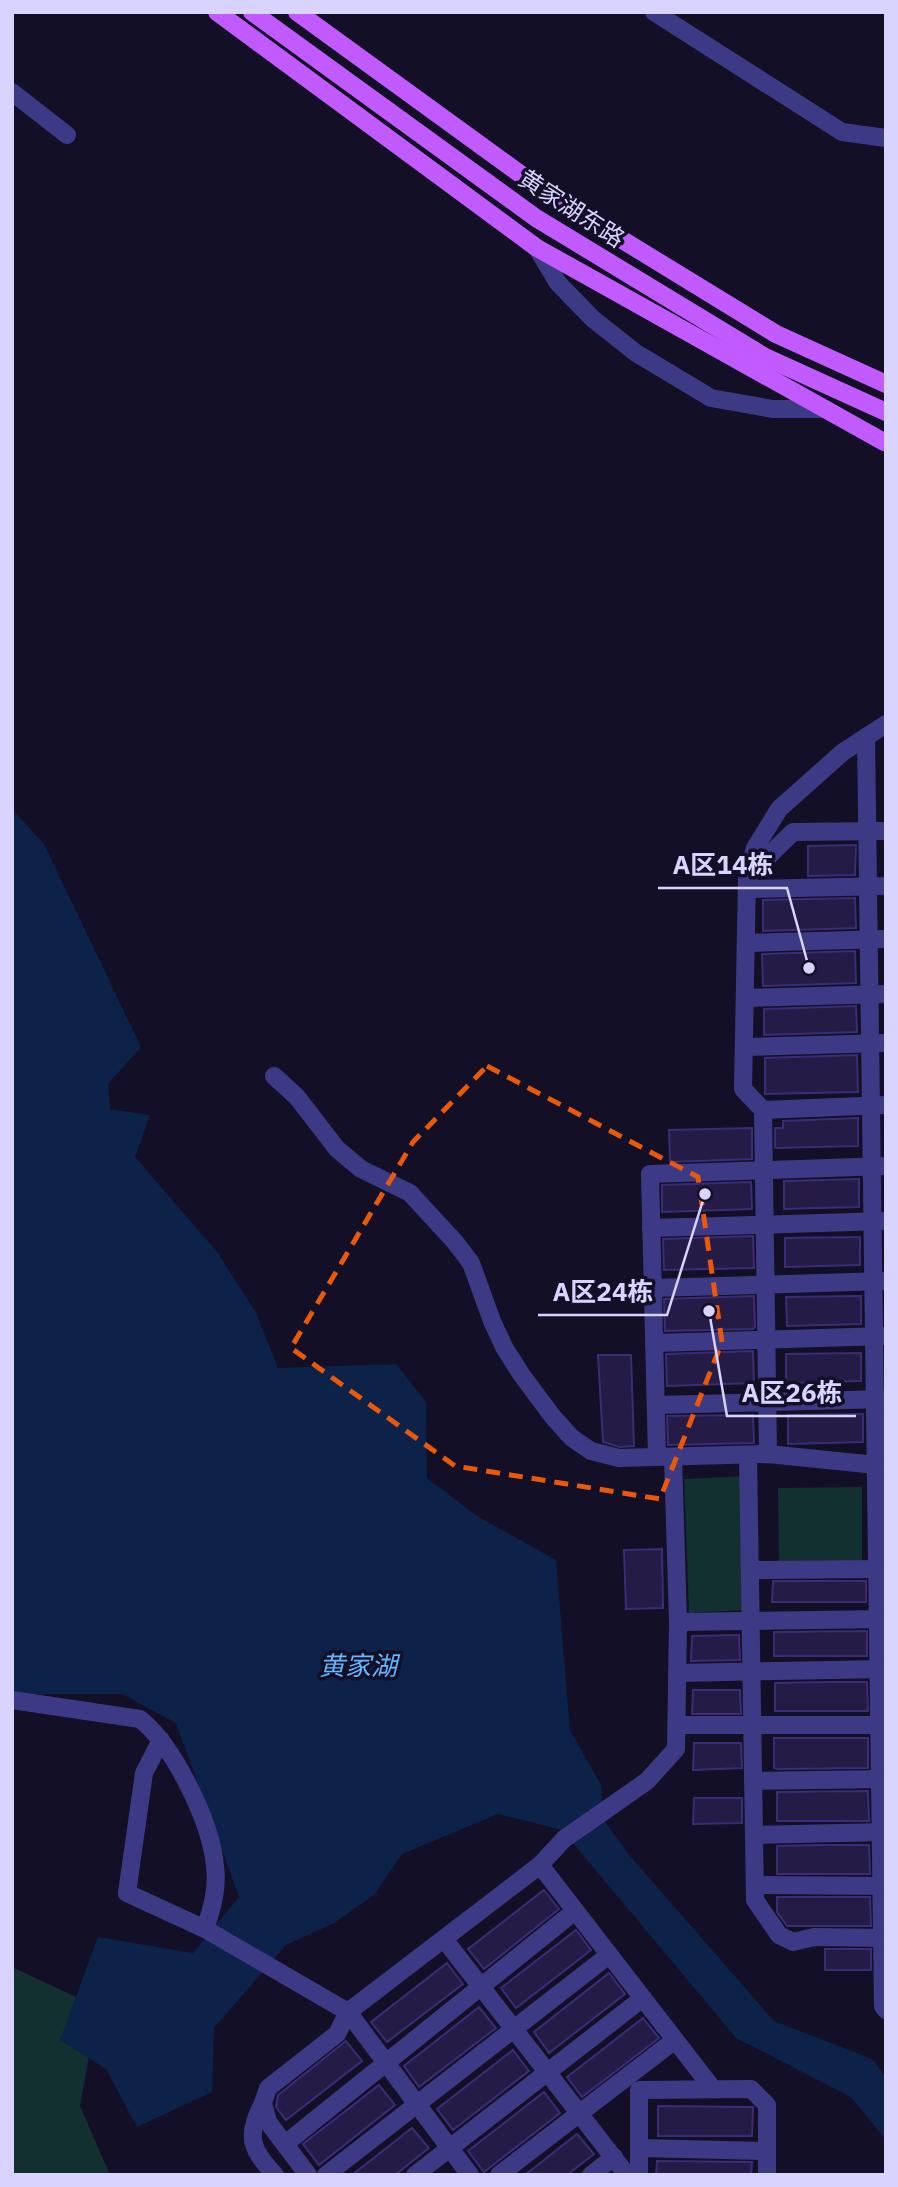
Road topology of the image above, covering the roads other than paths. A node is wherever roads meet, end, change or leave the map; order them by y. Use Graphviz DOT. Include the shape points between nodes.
graph roads {
  1 [pos="216,12"];
  2 [pos="252,12"];
  3 [pos="297,12"];
  4 [pos="654,12"];
  5 [pos="12,92"];
  6 [pos="67,135"];
  7 [pos="886,138"];
  8 [pos="537,248"];
  9 [pos="765,357"];
  10 [pos="886,384"];
  11 [pos="826,409"];
  12 [pos="886,412"];
  13 [pos="885,442"];
  14 [pos="886,724"];
  15 [pos="866,737"];
  16 [pos="877,831"];
  17 [pos="747,883"];
  18 [pos="877,886"];
  19 [pos="877,939"];
  20 [pos="746,943"];
  21 [pos="878,995"];
  22 [pos="745,998"];
  23 [pos="878,1043"];
  24 [pos="744,1047"];
  25 [pos="274,1076"];
  26 [pos="879,1106"];
  27 [pos="763,1110"];
  28 [pos="879,1166"];
  29 [pos="764,1170"];
  30 [pos="879,1221"];
  31 [pos="765,1224"];
  32 [pos="651,1228"];
  33 [pos="880,1282"];
  34 [pos="766,1284"];
  35 [pos="653,1287"];
  36 [pos="880,1336"];
  37 [pos="766,1340"];
  38 [pos="654,1343"];
  39 [pos="881,1399"];
  40 [pos="768,1402"];
  41 [pos="656,1405"];
  42 [pos="768,1454"];
  43 [pos="748,1455"];
  44 [pos="665,1457"];
  45 [pos="881,1466"];
  46 [pos="882,1569"];
  47 [pos="750,1570"];
  48 [pos="882,1619"];
  49 [pos="750,1620"];
  50 [pos="678,1622"];
  51 [pos="883,1669"];
  52 [pos="751,1672"];
  53 [pos="677,1673"];
  54 [pos="12,1700"];
  55 [pos="677,1725"];
  56 [pos="752,1725"];
  57 [pos="883,1725"];
  58 [pos="161,1740"];
  59 [pos="883,1779"];
  60 [pos="753,1781"];
  61 [pos="884,1832"];
  62 [pos="754,1835"];
  63 [pos="540,1865"];
  64 [pos="755,1885"];
  65 [pos="884,1886"];
  66 [pos="575,1911"];
  67 [pos="205,1929"];
  68 [pos="884,1938"];
  69 [pos="444,1939"];
  70 [pos="609,1955"];
  71 [pos="481,1986"];
  72 [pos="884,1990"];
  73 [pos="643,1998"];
  74 [pos="886,2010"];
  75 [pos="348,2012"];
  76 [pos="514,2029"];
  77 [pos="675,2040"];
  78 [pos="386,2063"];
  79 [pos="548,2072"];
  80 [pos="713,2089"];
  81 [pos="262,2103"];
  82 [pos="417,2104"];
  83 [pos="579,2113"];
  84 [pos="285,2144"];
  85 [pos="449,2148"];
  86 [pos="639,2148"];
  87 [pos="767,2151"];
  88 [pos="614,2157"];
  89 [pos="275,2175"];
  90 [pos="308,2175"];
  91 [pos="326,2175"];
  92 [pos="415,2175"];
  93 [pos="470,2175"];
  94 [pos="499,2175"];
  95 [pos="591,2175"];
  96 [pos="627,2175"];
  97 [pos="639,2175"];
  98 [pos="767,2175"];
  1 -- 8 [label="main road"];
  2 -- 9 [label="main road, 黄家湖东路" via="536,218"];
  3 -- 10 [label="main road, 黄家湖东路" via="549,195 776,334"];
  4 -- 7 [label="street" via="842,132"];
  5 -- 6 [label="street"];
  8 -- 11 [label="main road"];
  8 -- 11 [label="street" via="558,283 593,319 636,353 711,398 773,409"];
  9 -- 12 [label="main road, 黄家湖东路"];
  9 -- 13 [label="main road"];
  11 -- 13 [label="main road"];
  14 -- 15 [label="street"];
  15 -- 16 [label="street"];
  15 -- 17 [label="street" via="779,809 755,848"];
  16 -- 17 [label="street" via="793,832"];
  16 -- 18 [label="street"];
  17 -- 18 [label="street"];
  17 -- 20 [label="street"];
  18 -- 19 [label="street"];
  19 -- 20 [label="street"];
  19 -- 21 [label="street"];
  20 -- 22 [label="street"];
  21 -- 22 [label="street"];
  21 -- 23 [label="street"];
  22 -- 24 [label="street"];
  23 -- 24 [label="street"];
  23 -- 26 [label="street"];
  24 -- 27 [label="street" via="743,1089"];
  25 -- 44 [label="street" via="297,1097 337,1149 361,1169 410,1193 455,1242 471,1263 504,1347 572,1438 591,1451 619,1458"];
  26 -- 27 [label="street"];
  26 -- 28 [label="street"];
  27 -- 29 [label="street"];
  28 -- 29 [label="street"];
  28 -- 30 [label="street"];
  29 -- 31 [label="street"];
  29 -- 32 [label="street" via="650,1174"];
  30 -- 31 [label="street"];
  30 -- 33 [label="street"];
  31 -- 32 [label="street"];
  31 -- 34 [label="street"];
  32 -- 35 [label="street"];
  33 -- 34 [label="street"];
  33 -- 36 [label="street"];
  34 -- 35 [label="street"];
  34 -- 37 [label="street"];
  35 -- 38 [label="street"];
  36 -- 37 [label="street"];
  36 -- 39 [label="street"];
  37 -- 38 [label="street"];
  37 -- 40 [label="street"];
  38 -- 41 [label="street"];
  39 -- 40 [label="street"];
  39 -- 45 [label="street"];
  40 -- 41 [label="street"];
  40 -- 42 [label="street"];
  41 -- 44 [label="street"];
  42 -- 43 [label="street"];
  42 -- 45 [label="street"];
  43 -- 44 [label="street"];
  43 -- 47 [label="street"];
  44 -- 50 [label="street"];
  45 -- 46 [label="street"];
  46 -- 47 [label="street"];
  46 -- 48 [label="street"];
  47 -- 49 [label="street"];
  48 -- 49 [label="street"];
  48 -- 51 [label="street"];
  49 -- 50 [label="street"];
  49 -- 52 [label="street"];
  50 -- 53 [label="street"];
  51 -- 52 [label="street"];
  51 -- 57 [label="street"];
  52 -- 53 [label="street"];
  52 -- 56 [label="street"];
  53 -- 55 [label="street"];
  54 -- 58 [label="street" via="140,1719"];
  55 -- 56 [label="street"];
  55 -- 63 [label="street" via="676,1749 647,1781 565,1839"];
  56 -- 57 [label="street"];
  56 -- 60 [label="street"];
  57 -- 59 [label="street"];
  58 -- 67 [label="street" via="210,1840 216,1867 214,1902"];
  58 -- 67 [label="street" via="144,1773 127,1893"];
  59 -- 60 [label="street"];
  59 -- 61 [label="street"];
  60 -- 62 [label="street"];
  61 -- 62 [label="street"];
  61 -- 65 [label="street"];
  62 -- 64 [label="street"];
  63 -- 66 [label="street"];
  63 -- 69 [label="street"];
  64 -- 65 [label="street"];
  64 -- 68 [label="street" via="755,1900 761,1909 779,1935 793,1942 814,1937"];
  65 -- 68 [label="street"];
  66 -- 70 [label="street"];
  66 -- 71 [label="street"];
  67 -- 75 [label="street"];
  68 -- 72 [label="street"];
  69 -- 71 [label="street"];
  69 -- 75 [label="street"];
  70 -- 73 [label="street"];
  70 -- 76 [label="street"];
  71 -- 76 [label="street"];
  71 -- 78 [label="street"];
  72 -- 74 [label="street"];
  73 -- 77 [label="street"];
  73 -- 79 [label="street"];
  75 -- 78 [label="street"];
  75 -- 81 [label="street" via="337,2034 268,2088"];
  76 -- 79 [label="street"];
  76 -- 82 [label="street"];
  77 -- 80 [label="street"];
  77 -- 83 [label="street"];
  78 -- 82 [label="street"];
  78 -- 84 [label="street"];
  79 -- 83 [label="street"];
  79 -- 85 [label="street"];
  80 -- 86 [label="street" via="639,2090"];
  80 -- 87 [label="street" via="751,2089 767,2105"];
  81 -- 84 [label="street" via="268,2122"];
  81 -- 89 [label="street" via="250,2133"];
  82 -- 85 [label="street"];
  82 -- 91 [label="street"];
  83 -- 88 [label="street"];
  83 -- 94 [label="street"];
  84 -- 90 [label="street"];
  85 -- 92 [label="street"];
  85 -- 93 [label="street"];
  86 -- 87 [label="street"];
  86 -- 97 [label="street"];
  87 -- 98 [label="street"];
  88 -- 95 [label="street"];
  88 -- 96 [label="street"];
}
